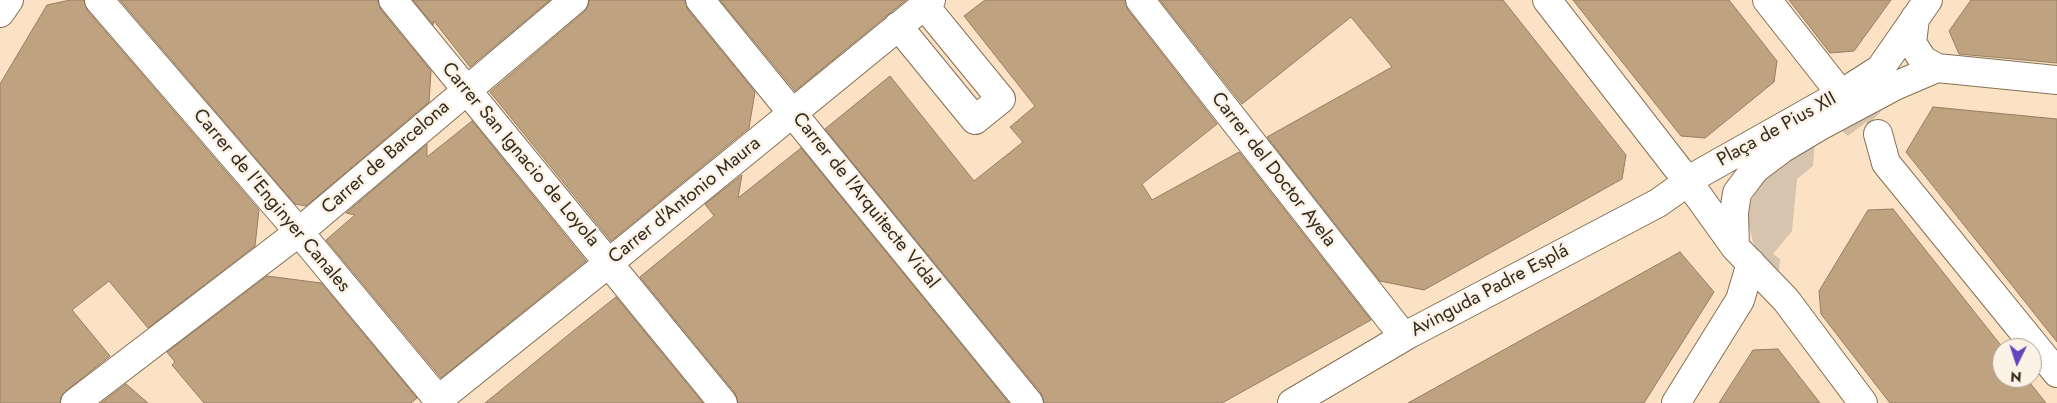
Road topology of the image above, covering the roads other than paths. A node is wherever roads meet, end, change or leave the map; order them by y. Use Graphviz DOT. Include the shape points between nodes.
graph roads {
  1 [pos="9,0"];
  2 [pos="99,0"];
  3 [pos="393,0"];
  4 [pos="574,0"];
  5 [pos="700,0"];
  6 [pos="1140,0"];
  7 [pos="1547,0"];
  8 [pos="1767,0"];
  9 [pos="928,3"];
  10 [pos="1922,9"];
  11 [pos="0,13"];
  12 [pos="898,26"];
  13 [pos="1937,68"];
  14 [pos="2057,80"];
  15 [pos="466,90"];
  16 [pos="1841,94"];
  17 [pos="793,113"];
  18 [pos="1878,134"];
  19 [pos="1689,183"];
  20 [pos="299,232"];
  21 [pos="1743,255"];
  22 [pos="610,262"];
  23 [pos="1409,334"];
  24 [pos="2057,373"];
  25 [pos="440,401"];
  26 [pos="75,403"];
  27 [pos="723,403"];
  28 [pos="1029,403"];
  29 [pos="1292,403"];
  30 [pos="1676,403"];
  31 [pos="1863,403"];
  1 -- 11 [label="street"];
  2 -- 20 [label="street, Carrer de l'Enginyer Canales"];
  3 -- 15 [label="street, Carrer San Ignacio de Loyola"];
  4 -- 15 [label="street, Carrer de Barcelona"];
  5 -- 17 [label="street, Carrer de l'Arquitecte Vidal"];
  6 -- 23 [label="street, Carrer del Doctor Ayela" via="1401,333"];
  7 -- 19 [label="street"];
  8 -- 16 [label="street"];
  9 -- 12 [label="street, Carrer d'Antonio Maura"];
  9 -- 12 [label="street" via="1002,99 976,120"];
  10 -- 13 [label="street" via="1912,43 1923,60"];
  10 -- 16 [label="street, Plaça de Pius XII" via="1880,69"];
  12 -- 17 [label="street, Carrer d'Antonio Maura"];
  13 -- 14 [label="street"];
  13 -- 21 [label="street, Plaça de Pius XII" via="1895,86 1820,126 1783,148 1755,170 1738,193 1734,213"];
  15 -- 20 [label="street, Carrer de Barcelona"];
  15 -- 22 [label="street, Carrer San Ignacio de Loyola"];
  16 -- 19 [label="street, Plaça de Pius XII"];
  17 -- 22 [label="street, Carrer d'Antonio Maura"];
  17 -- 28 [label="street, Carrer de l'Arquitecte Vidal"];
  18 -- 24 [label="street" via="1886,163"];
  19 -- 21 [label="street"];
  19 -- 23 [label="street, Avinguda Padre Esplá"];
  20 -- 25 [label="street, Carrer de l'Enginyer Canales"];
  20 -- 26 [label="street, Carrer de Barcelona"];
  21 -- 30 [label="street, Plaça de Pius XII" via="1740,300"];
  21 -- 31 [label="street" via="1786,300"];
  22 -- 25 [label="street, Carrer d'Antonio Maura"];
  22 -- 27 [label="street, Carrer San Ignacio de Loyola"];
  23 -- 29 [label="street, Avinguda Padre Esplá"];
}
